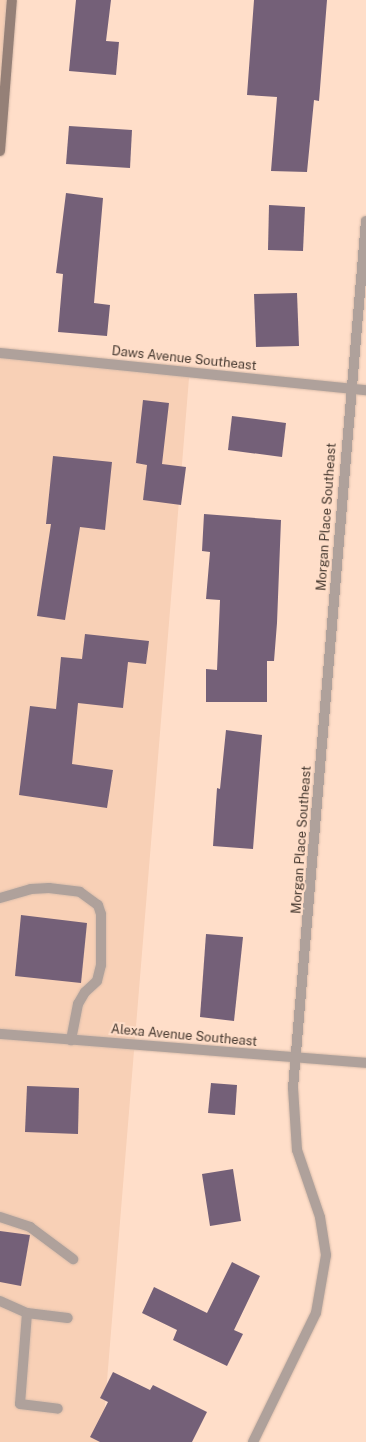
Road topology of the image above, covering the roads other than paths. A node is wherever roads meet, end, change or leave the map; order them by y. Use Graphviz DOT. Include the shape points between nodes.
graph roads {
  1 [pos="12,0"];
  2 [pos="0,151"];
  3 [pos="366,221"];
  4 [pos="0,353"];
  5 [pos="350,389"];
  6 [pos="366,390"];
  7 [pos="0,898"];
  8 [pos="0,1034"];
  9 [pos="71,1040"];
  10 [pos="298,1058"];
  11 [pos="366,1063"];
  12 [pos="0,1216"];
  13 [pos="73,1259"];
  14 [pos="0,1301"];
  15 [pos="27,1313"];
  16 [pos="68,1318"];
  17 [pos="58,1409"];
  18 [pos="253,1442"];
  1 -- 2 [label="main road"];
  3 -- 5 [label="street, Morgan Place Southeast"];
  4 -- 5 [label="street, Daws Avenue Southeast"];
  5 -- 6 [label="street, Daws Avenue Southeast"];
  5 -- 10 [label="street, Morgan Place Southeast"];
  7 -- 9 [label="street" via="31,889 49,888 80,892 98,905 102,914 101,965 97,981 85,992 78,1004"];
  8 -- 9 [label="street, Alexa Avenue Southeast"];
  9 -- 10 [label="street, Alexa Avenue Southeast"];
  10 -- 11 [label="street, Alexa Avenue Southeast"];
  10 -- 18 [label="street, Morgan Place Southeast" via="293,1088 297,1150 320,1217 326,1255 316,1313"];
  12 -- 13 [label="street" via="30,1227"];
  14 -- 15 [label="street"];
  15 -- 16 [label="street"];
  15 -- 17 [label="street" via="20,1404"];
}
